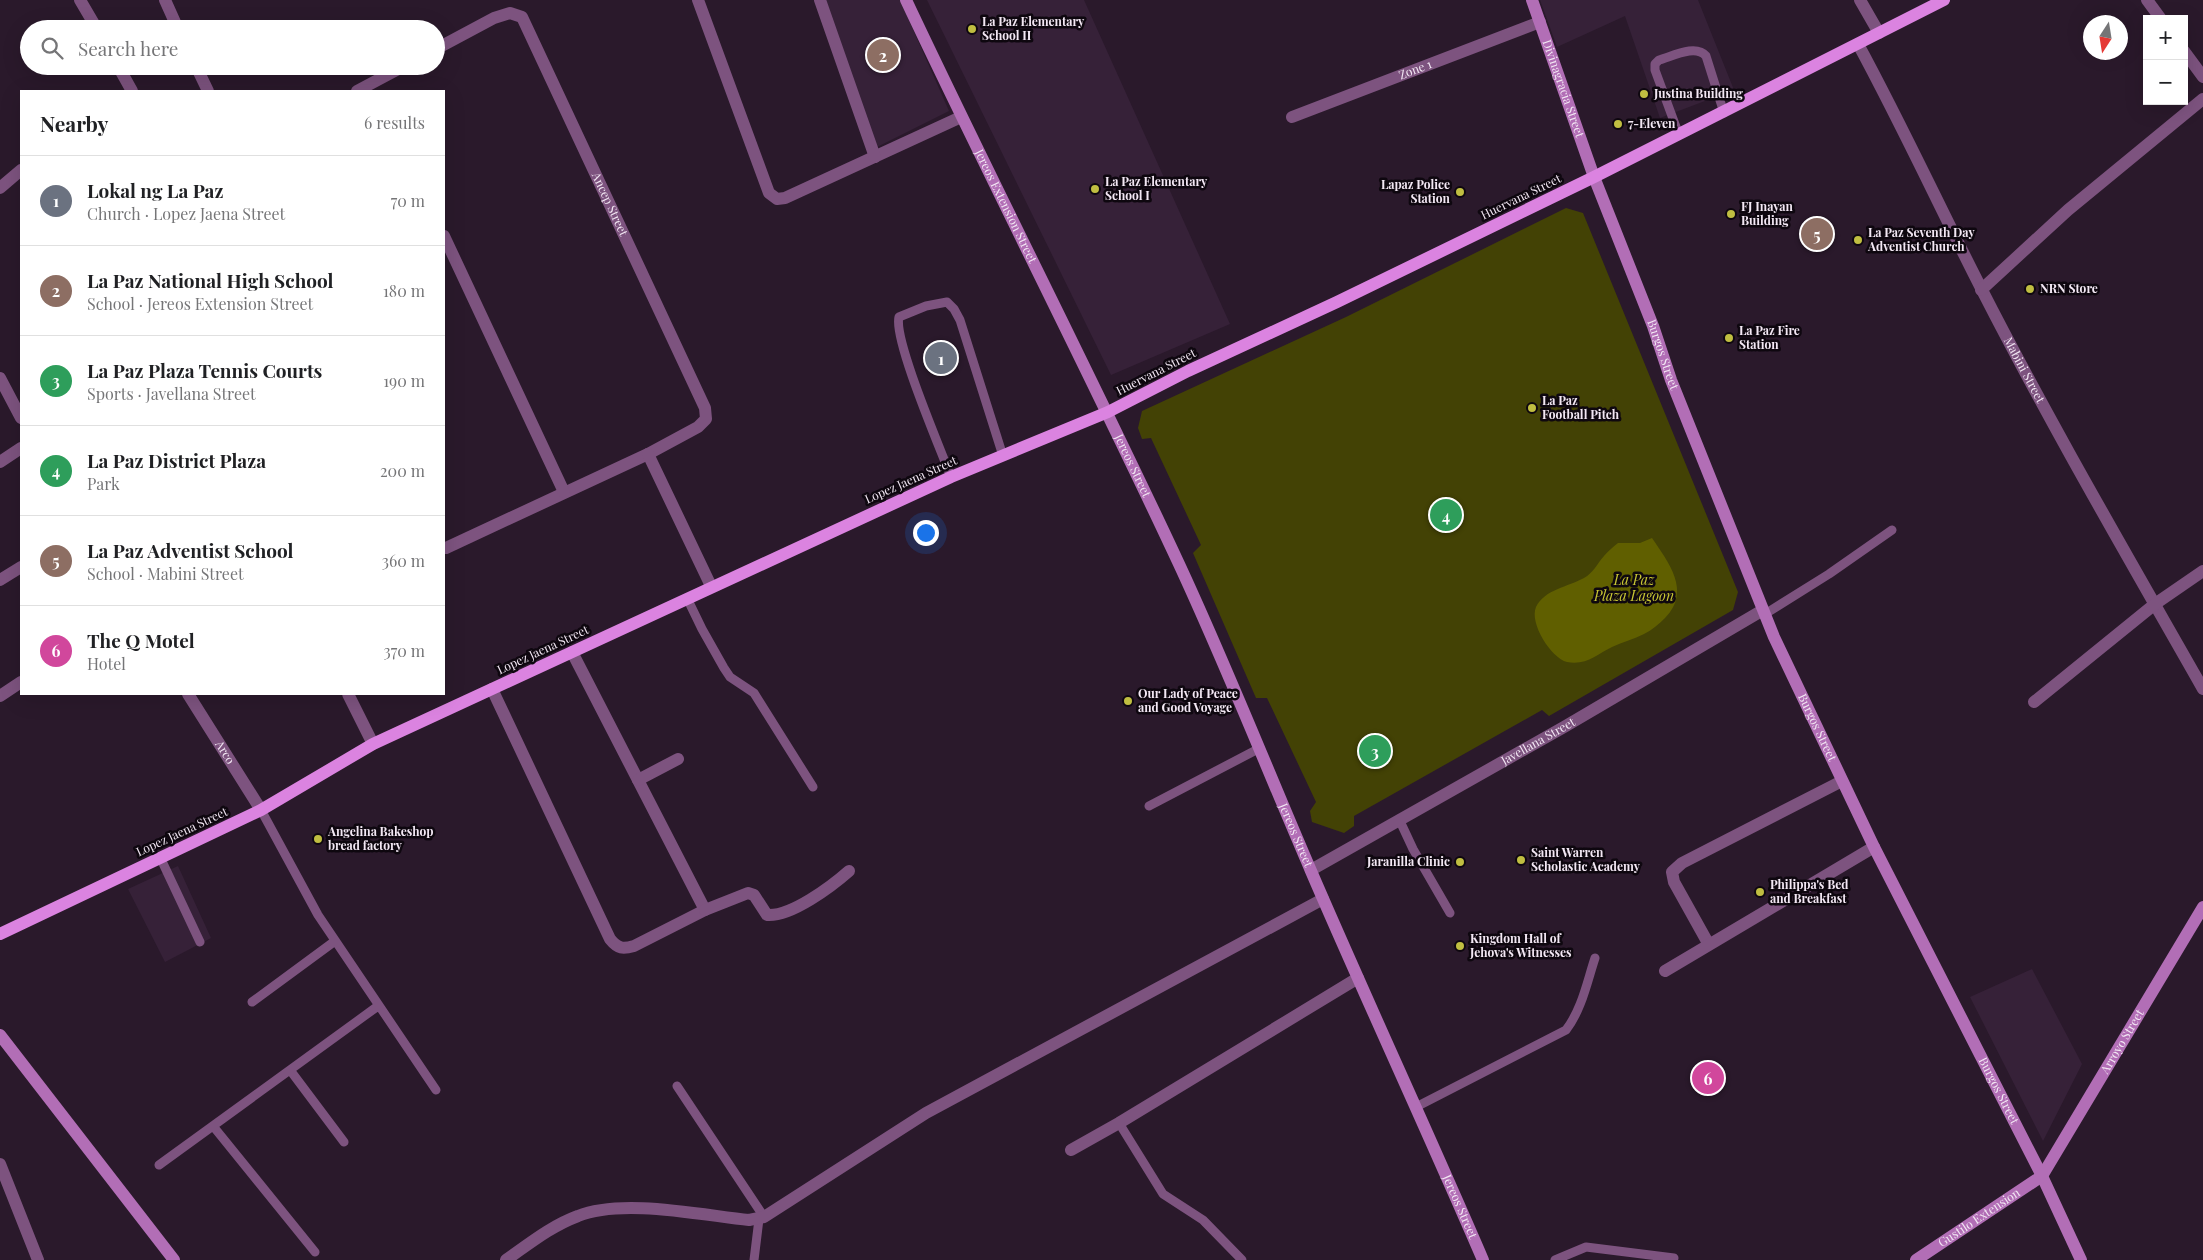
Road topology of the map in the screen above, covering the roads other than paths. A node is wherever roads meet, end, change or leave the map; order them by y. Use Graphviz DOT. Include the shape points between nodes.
graph roads {
  1 [pos="80,0"];
  2 [pos="165,0"];
  3 [pos="698,0"];
  4 [pos="820,0"];
  5 [pos="906,0"];
  6 [pos="1532,0"];
  7 [pos="1860,0"];
  8 [pos="1944,0"];
  9 [pos="2147,0"];
  10 [pos="2158,15"];
  11 [pos="91,20"];
  12 [pos="174,20"];
  13 [pos="1540,22"];
  14 [pos="1879,34"];
  15 [pos="445,44"];
  16 [pos="1858,44"];
  17 [pos="2188,56"];
  18 [pos="123,75"];
  19 [pos="200,75"];
  20 [pos="387,75"];
  21 [pos="2203,77"];
  22 [pos="131,90"];
  23 [pos="208,90"];
  24 [pos="359,90"];
  25 [pos="2203,99"];
  26 [pos="1724,113"];
  27 [pos="961,117"];
  28 [pos="1292,117"];
  29 [pos="1679,135"];
  30 [pos="875,157"];
  31 [pos="20,171"];
  32 [pos="1594,177"];
  33 [pos="0,188"];
  34 [pos="445,238"];
  35 [pos="1982,290"];
  36 [pos="0,378"];
  37 [pos="1108,412"];
  38 [pos="20,416"];
  39 [pos="20,449"];
  40 [pos="648,454"];
  41 [pos="1003,456"];
  42 [pos="0,462"];
  43 [pos="951,477"];
  44 [pos="564,492"];
  45 [pos="1892,530"];
  46 [pos="446,548"];
  47 [pos="20,568"];
  48 [pos="2203,571"];
  49 [pos="0,580"];
  50 [pos="711,586"];
  51 [pos="687,598"];
  52 [pos="2155,604"];
  53 [pos="1764,612"];
  54 [pos="572,652"];
  55 [pos="20,683"];
  56 [pos="492,689"];
  57 [pos="2203,689"];
  58 [pos="189,695"];
  59 [pos="348,695"];
  60 [pos="0,696"];
  61 [pos="2034,702"];
  62 [pos="373,744"];
  63 [pos="1260,748"];
  64 [pos="678,759"];
  65 [pos="638,780"];
  66 [pos="1842,781"];
  67 [pos="813,787"];
  68 [pos="1149,806"];
  69 [pos="261,810"];
  70 [pos="1399,819"];
  71 [pos="1874,847"];
  72 [pos="160,857"];
  73 [pos="1311,870"];
  74 [pos="850,871"];
  75 [pos="1323,899"];
  76 [pos="2203,907"];
  77 [pos="705,910"];
  78 [pos="1450,913"];
  79 [pos="0,934"];
  80 [pos="336,941"];
  81 [pos="200,942"];
  82 [pos="1708,943"];
  83 [pos="1595,958"];
  84 [pos="1665,971"];
  85 [pos="1358,978"];
  86 [pos="252,1002"];
  87 [pos="378,1006"];
  88 [pos="0,1035"];
  89 [pos="290,1070"];
  90 [pos="677,1086"];
  91 [pos="436,1090"];
  92 [pos="1416,1107"];
  93 [pos="1120,1123"];
  94 [pos="212,1126"];
  95 [pos="344,1142"];
  96 [pos="1071,1150"];
  97 [pos="0,1164"];
  98 [pos="159,1165"];
  99 [pos="2042,1176"];
  100 [pos="761,1218"];
  101 [pos="315,1252"];
  102 [pos="1674,1258"];
  103 [pos="38,1260"];
  104 [pos="174,1260"];
  105 [pos="506,1260"];
  106 [pos="754,1260"];
  107 [pos="1242,1260"];
  108 [pos="1483,1260"];
  109 [pos="1555,1260"];
  110 [pos="1916,1260"];
  111 [pos="2081,1260"];
  1 -- 11 [label="street"];
  2 -- 12 [label="street"];
  3 -- 30 [label="street" via="769,194 777,199 785,198"];
  4 -- 30 [label="street"];
  5 -- 27 [label="street, Jereos Extension Street"];
  6 -- 13 [label="street, Divinagracia Street"];
  7 -- 14 [label="street"];
  8 -- 14 [label="main road, Huervana Street"];
  9 -- 10 [label="street"];
  13 -- 28 [label="street, Zone 1"];
  13 -- 32 [label="street, Divinagracia Street"];
  14 -- 16 [label="main road, Huervana Street"];
  15 -- 40 [label="street, Ancep Street" via="494,18 510,13 522,17 705,408 706,419 698,427"];
  16 -- 26 [label="main road, Huervana Street"];
  16 -- 35 [label="street, Mabini Street"];
  17 -- 21 [label="street"];
  18 -- 22 [label="street"];
  19 -- 23 [label="street"];
  20 -- 24 [label="street"];
  25 -- 35 [label="street" via="2068,210"];
  26 -- 29 [label="main road, Huervana Street"];
  26 -- 29 [label="lane" via="1703,52 1693,50 1660,60 1655,70"];
  27 -- 30 [label="street"];
  27 -- 37 [label="street, Jereos Extension Street"];
  29 -- 32 [label="main road, Huervana Street"];
  31 -- 33 [label="street"];
  32 -- 37 [label="main road, Huervana Street"];
  32 -- 53 [label="street, Burgos Street"];
  34 -- 44 [label="street"];
  35 -- 52 [label="street, Mabini Street" via="2070,456"];
  36 -- 38 [label="street"];
  37 -- 41 [label="main road, Lopez Jaena Street"];
  37 -- 63 [label="street, Jereos Street" via="1237,691"];
  39 -- 42 [label="street"];
  40 -- 44 [label="street, Ancep Street"];
  40 -- 50 [label="street"];
  41 -- 43 [label="main road, Lopez Jaena Street"];
  41 -- 43 [label="lane" via="954,309 947,302 911,312 899,317 898,328 910,370"];
  43 -- 50 [label="main road, Lopez Jaena Street"];
  44 -- 46 [label="street, Ancep Street"];
  45 -- 53 [label="lane" via="1829,574"];
  47 -- 49 [label="street"];
  48 -- 52 [label="street"];
  50 -- 51 [label="main road, Lopez Jaena Street"];
  51 -- 54 [label="main road, Lopez Jaena Street"];
  51 -- 67 [label="lane" via="730,677 754,693"];
  52 -- 57 [label="street, Mabini Street"];
  52 -- 61 [label="street"];
  53 -- 66 [label="street, Burgos Street"];
  53 -- 70 [label="street, Javellana Street"];
  54 -- 56 [label="main road, Lopez Jaena Street"];
  54 -- 65 [label="street"];
  55 -- 60 [label="street"];
  56 -- 62 [label="main road, Lopez Jaena Street"];
  56 -- 77 [label="street" via="616,946 623,949 634,946"];
  58 -- 69 [label="street, Arco"];
  59 -- 62 [label="street"];
  62 -- 69 [label="main road, Lopez Jaena Street"];
  63 -- 68 [label="lane"];
  63 -- 73 [label="street, Jereos Street"];
  64 -- 65 [label="street"];
  65 -- 77 [label="street"];
  66 -- 71 [label="street, Burgos Street"];
  66 -- 82 [label="street" via="1682,863 1672,872 1674,882"];
  69 -- 72 [label="main road, Lopez Jaena Street"];
  69 -- 80 [label="lane" via="318,915"];
  70 -- 73 [label="street, Javellana Street"];
  70 -- 78 [label="lane" via="1412,849"];
  71 -- 82 [label="street"];
  71 -- 99 [label="street, Burgos Street"];
  72 -- 79 [label="main road, Lopez Jaena Street"];
  72 -- 81 [label="lane"];
  73 -- 75 [label="street, Jereos Street"];
  74 -- 77 [label="street" via="822,894 777,915 767,915 754,895 748,893"];
  75 -- 85 [label="street, Jereos Street"];
  75 -- 100 [label="street" via="926,1113"];
  76 -- 99 [label="street, Arroyo Street"];
  80 -- 86 [label="lane"];
  80 -- 87 [label="lane"];
  82 -- 84 [label="street"];
  83 -- 92 [label="lane" via="1579,1007 1566,1030"];
  85 -- 92 [label="street, Jereos Street"];
  85 -- 93 [label="street"];
  87 -- 89 [label="lane"];
  87 -- 91 [label="lane"];
  88 -- 104 [label="street"];
  89 -- 94 [label="lane"];
  89 -- 95 [label="lane"];
  90 -- 100 [label="lane"];
  92 -- 108 [label="street, Jereos Street"];
  93 -- 96 [label="street"];
  93 -- 107 [label="lane" via="1163,1194 1203,1220"];
  94 -- 98 [label="lane"];
  94 -- 101 [label="lane"];
  97 -- 103 [label="street"];
  99 -- 110 [label="street, Gustilo Extension"];
  99 -- 111 [label="street, Burgos Street"];
  100 -- 105 [label="street" via="748,1220 650,1209 612,1209 579,1215 548,1230"];
  100 -- 106 [label="lane"];
  102 -- 109 [label="lane" via="1586,1247"];
}
